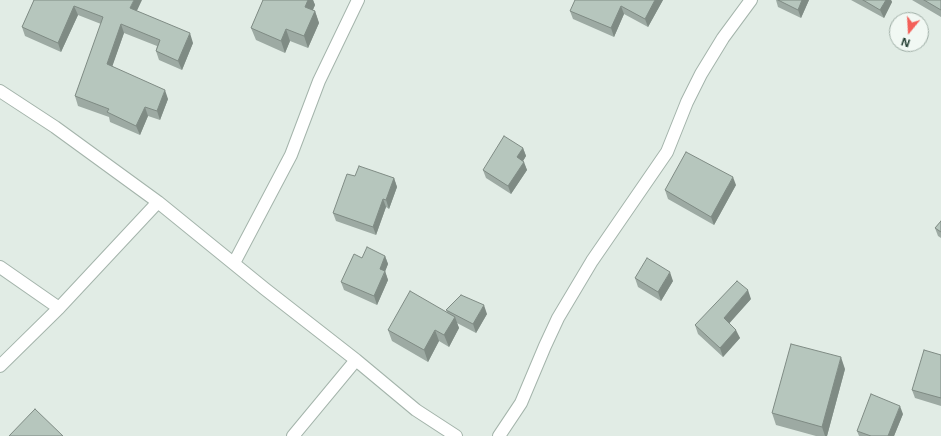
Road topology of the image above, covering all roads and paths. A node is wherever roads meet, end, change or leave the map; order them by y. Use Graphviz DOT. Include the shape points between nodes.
graph roads {
  1 [pos="358,0"];
  2 [pos="751,0"];
  3 [pos="0,91"];
  4 [pos="158,202"];
  5 [pos="234,263"];
  6 [pos="0,267"];
  7 [pos="59,308"];
  8 [pos="356,360"];
  9 [pos="0,366"];
  10 [pos="293,436"];
  11 [pos="456,436"];
  12 [pos="499,436"];
  1 -- 5 [label="street" via="319,82 291,155"];
  2 -- 12 [label="street" via="701,74 667,152 592,261 558,318 521,403"];
  3 -- 4 [label="street" via="55,127"];
  4 -- 5 [label="street"];
  4 -- 7 [label="street"];
  5 -- 8 [label="street"];
  6 -- 7 [label="street"];
  7 -- 9 [label="street"];
  8 -- 10 [label="street"];
  8 -- 11 [label="street" via="416,410"];
}
